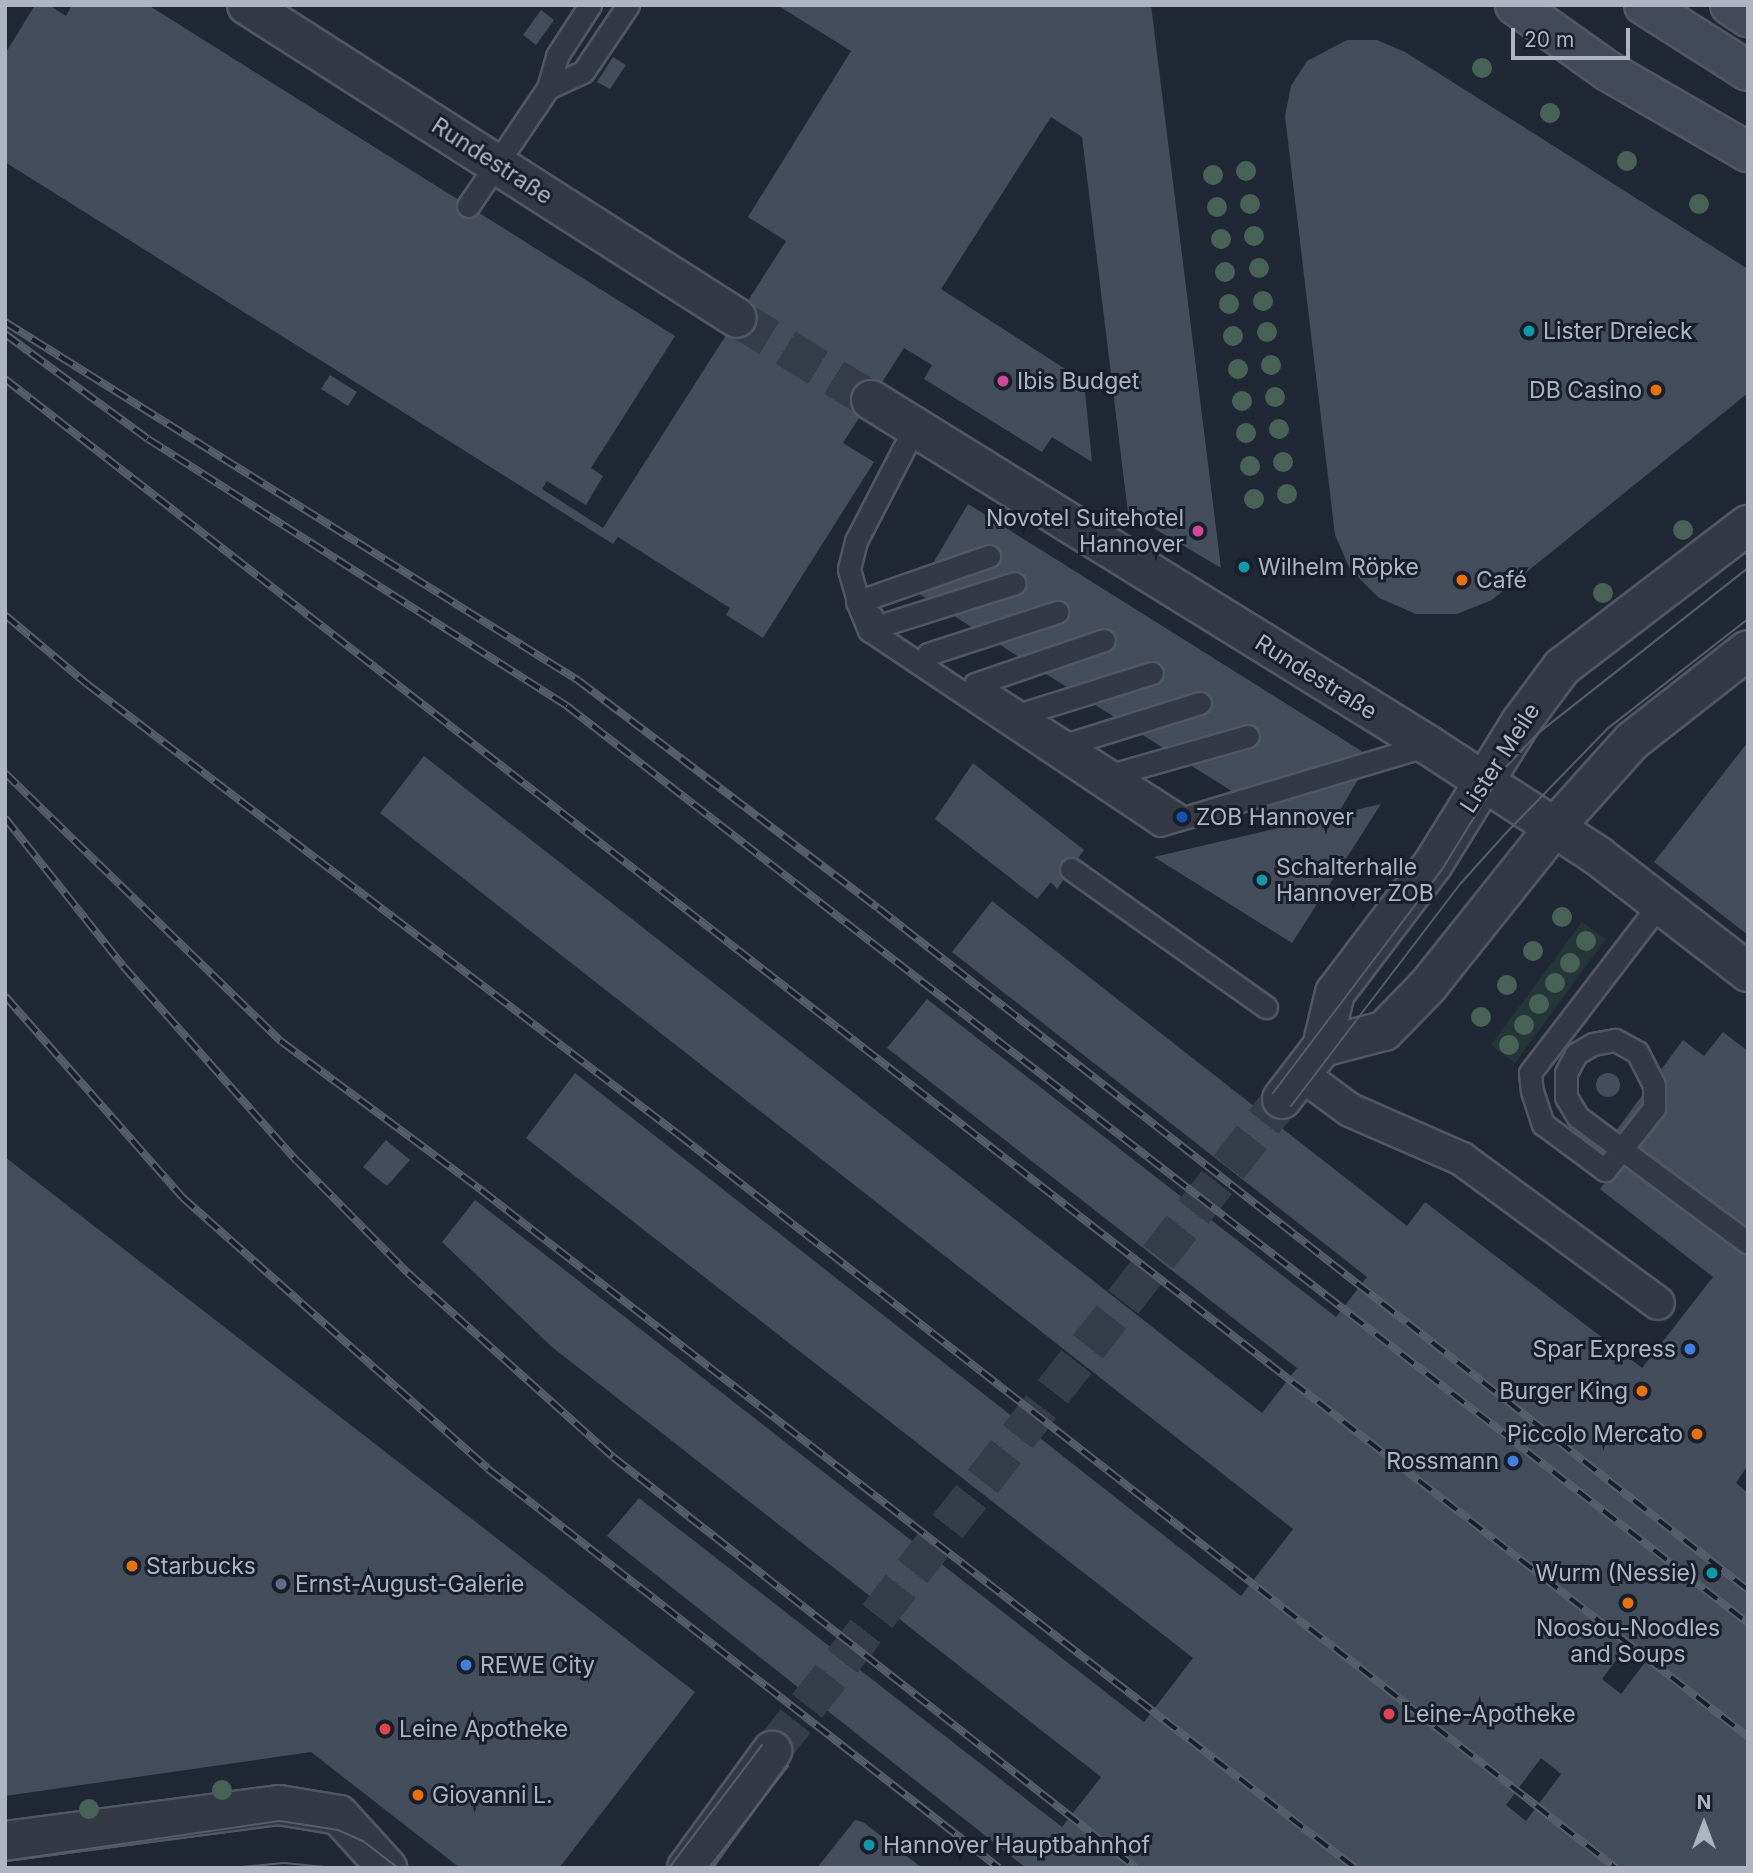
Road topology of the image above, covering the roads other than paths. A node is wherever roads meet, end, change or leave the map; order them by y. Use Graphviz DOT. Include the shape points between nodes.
graph roads {
  1 [pos="247,5"];
  2 [pos="590,5"];
  3 [pos="628,5"];
  4 [pos="1515,5"];
  5 [pos="1644,5"];
  6 [pos="1730,5"];
  7 [pos="1748,17"];
  8 [pos="1748,71"];
  9 [pos="548,88"];
  10 [pos="1748,152"];
  11 [pos="498,165"];
  12 [pos="468,206"];
  13 [pos="737,318"];
  14 [pos="871,400"];
  15 [pos="916,425"];
  16 [pos="1748,525"];
  17 [pos="989,556"];
  18 [pos="1015,583"];
  19 [pos="859,605"];
  20 [pos="1057,612"];
  21 [pos="882,625"];
  22 [pos="1104,640"];
  23 [pos="1748,650"];
  24 [pos="928,654"];
  25 [pos="1152,673"];
  26 [pos="975,684"];
  27 [pos="1200,703"];
  28 [pos="1021,714"];
  29 [pos="1248,736"];
  30 [pos="1068,744"];
  31 [pos="1428,746"];
  32 [pos="1114,774"];
  33 [pos="1483,782"];
  34 [pos="1182,817"];
  35 [pos="1553,829"];
  36 [pos="1071,869"];
  37 [pos="1661,902"];
  38 [pos="1748,972"];
  39 [pos="1266,1007"];
  40 [pos="1302,1073"];
  41 [pos="1748,1243"];
  42 [pos="1658,1303"];
  43 [pos="772,1751"];
  44 [pos="5,1841"];
  45 [pos="387,1868"];
  46 [pos="687,1868"];
  1 -- 11 [label="street, Rundestraße"];
  2 -- 9 [label="lane" via="557,57"];
  3 -- 9 [label="lane" via="583,72"];
  4 -- 10 [label="main road" via="1608,71"];
  5 -- 8 [label="main road"];
  6 -- 7 [label="main road"];
  9 -- 11 [label="lane"];
  11 -- 12 [label="lane"];
  11 -- 13 [label="street, Rundestraße"];
  14 -- 15 [label="street, Rundestraße"];
  15 -- 19 [label="lane" via="856,541 849,569"];
  15 -- 31 [label="street, Rundestraße"];
  16 -- 33 [label="street, Lister Meile" via="1562,667"];
  17 -- 19 [label="lane"];
  18 -- 21 [label="lane"];
  19 -- 21 [label="lane"];
  19 -- 34 [label="lane" via="869,630 1160,825"];
  20 -- 24 [label="lane"];
  21 -- 24 [label="lane"];
  22 -- 26 [label="lane"];
  23 -- 35 [label="street" via="1632,741"];
  24 -- 26 [label="lane"];
  25 -- 28 [label="lane"];
  26 -- 28 [label="lane"];
  27 -- 30 [label="lane"];
  28 -- 30 [label="lane"];
  29 -- 32 [label="lane"];
  30 -- 32 [label="lane"];
  31 -- 33 [label="street, Rundestraße"];
  31 -- 34 [label="lane"];
  32 -- 34 [label="lane"];
  33 -- 35 [label="street, Rundestraße"];
  33 -- 40 [label="street, Lister Meile" via="1433,864 1335,993"];
  35 -- 37 [label="street, Rundestraße"];
  35 -- 40 [label="street" via="1427,987 1384,1031"];
  36 -- 39 [label="lane"];
  37 -- 38 [label="street, Rundestraße"];
  37 -- 41 [label="lane" via="1530,1073 1532,1091 1543,1124 1605,1170 1621,1150 1629,1139 1654,1108 1654,1085 1637,1052 1615,1040 1593,1044 1576,1054 1566,1073 1566,1097 1578,1117 1609,1141 1620,1149 1631,1156"];
  40 -- 42 [label="street" via="1350,1110 1462,1158"];
  43 -- 46 [label="street"];
  44 -- 45 [label="street" via="279,1805 338,1815"];
}
